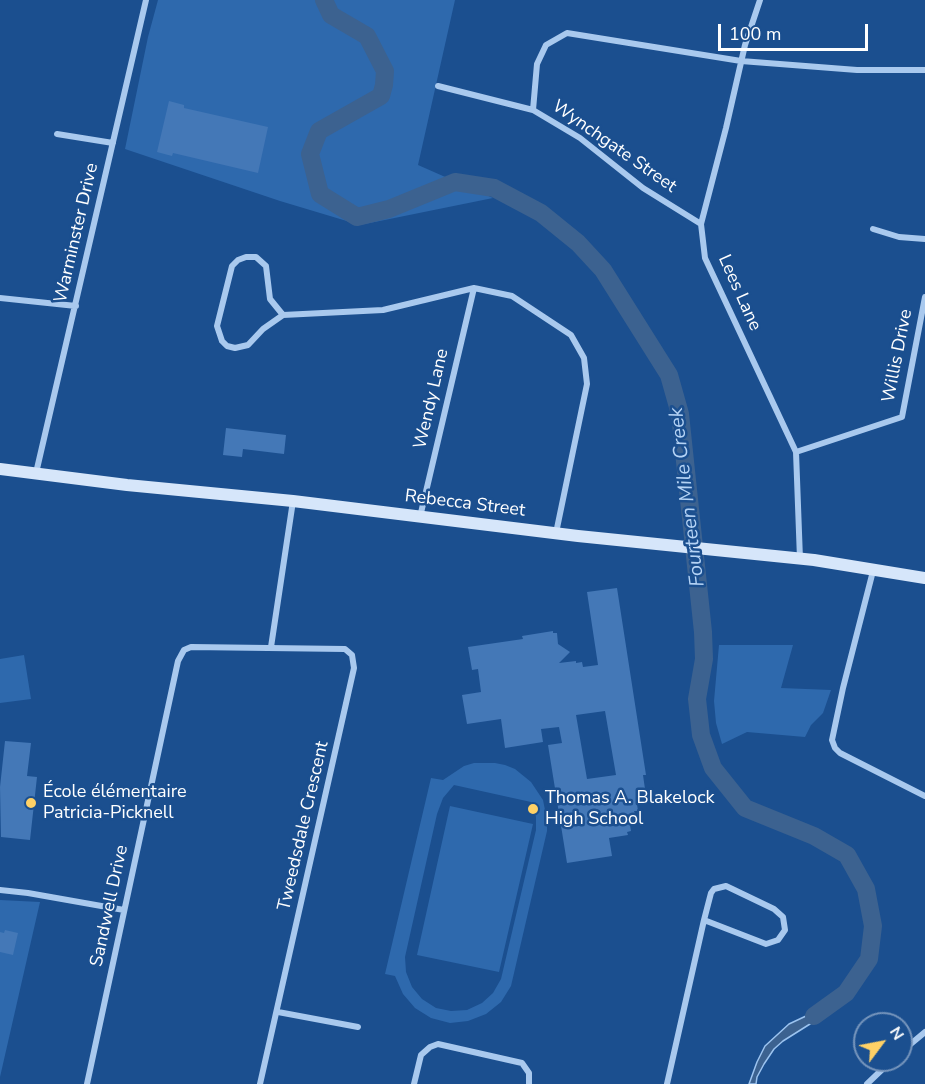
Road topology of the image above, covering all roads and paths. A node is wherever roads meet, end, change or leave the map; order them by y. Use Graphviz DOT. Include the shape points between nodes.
graph roads {
  1 [pos="146,0"];
  2 [pos="760,0"];
  3 [pos="741,61"];
  4 [pos="925,70"];
  5 [pos="438,86"];
  6 [pos="533,110"];
  7 [pos="57,134"];
  8 [pos="113,143"];
  9 [pos="701,224"];
  10 [pos="873,229"];
  11 [pos="925,239"];
  12 [pos="474,288"];
  13 [pos="925,297"];
  14 [pos="0,298"];
  15 [pos="76,306"];
  16 [pos="283,315"];
  17 [pos="796,452"];
  18 [pos="0,469"];
  19 [pos="36,473"];
  20 [pos="293,501"];
  21 [pos="420,517"];
  22 [pos="556,533"];
  23 [pos="800,559"];
  24 [pos="873,571"];
  25 [pos="925,578"];
  26 [pos="271,647"];
  27 [pos="925,796"];
  28 [pos="0,890"];
  29 [pos="124,910"];
  30 [pos="704,920"];
  31 [pos="278,1012"];
  32 [pos="358,1027"];
  33 [pos="925,1032"];
  34 [pos="913,1042"];
  35 [pos="880,1072"];
  36 [pos="87,1084"];
  37 [pos="260,1084"];
  38 [pos="414,1084"];
  39 [pos="529,1084"];
  40 [pos="667,1084"];
  41 [pos="867,1084"];
  1 -- 8 [label="street, Warminster Drive"];
  2 -- 3 [label="street, Lees Lane"];
  3 -- 4 [label="street" via="857,70"];
  3 -- 6 [label="street" via="567,33 546,45 537,64"];
  3 -- 9 [label="street, Lees Lane"];
  5 -- 6 [label="street, Wynchgate Street"];
  6 -- 9 [label="street, Wynchgate Street" via="580,138 643,188"];
  7 -- 8 [label="street"];
  8 -- 15 [label="street, Warminster Drive"];
  9 -- 17 [label="street, Lees Lane" via="705,258"];
  10 -- 11 [label="street"];
  12 -- 16 [label="street" via="383,310"];
  12 -- 21 [label="street, Wendy Lane"];
  12 -- 22 [label="street" via="512,296 571,335 584,358 587,384"];
  13 -- 17 [label="street, Willis Drive" via="902,417"];
  14 -- 15 [label="street"];
  15 -- 19 [label="street, Warminster Drive"];
  16 -- 16 [label="street" via="270,299 266,266 256,257 238,260 232,266 222,299 217,326 222,341 242,348"];
  17 -- 23 [label="street, Lees Lane"];
  18 -- 19 [label="main road, Rebecca Street"];
  19 -- 20 [label="main road, Rebecca Street"];
  20 -- 21 [label="main road, Rebecca Street"];
  20 -- 26 [label="street"];
  21 -- 22 [label="main road, Rebecca Street"];
  22 -- 23 [label="main road, Rebecca Street"];
  23 -- 24 [label="main road, Rebecca Street"];
  24 -- 25 [label="main road, Rebecca Street"];
  24 -- 27 [label="street" via="832,740 840,753"];
  26 -- 29 [label="street, Sandwell Drive" via="191,647 178,660"];
  26 -- 31 [label="street, Tweedsdale Crescent" via="345,649 352,655 354,668"];
  28 -- 29 [label="street"];
  29 -- 36 [label="street, Sandwell Drive"];
  30 -- 30 [label="street" via="766,944 778,940 785,930 780,913 726,886 711,893"];
  30 -- 40 [label="street"];
  31 -- 32 [label="street"];
  31 -- 37 [label="street, Tweedsdale Crescent"];
  33 -- 34 [label="street"];
  35 -- 41 [label="street"];
  38 -- 39 [label="street" via="421,1055 438,1044 522,1063 530,1073"];
}
